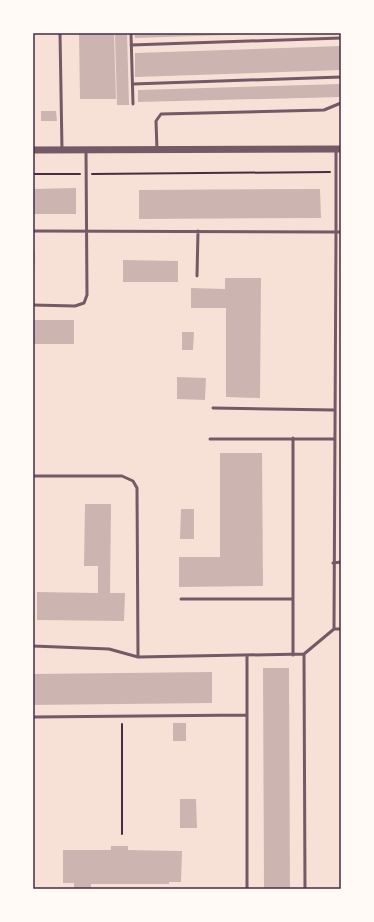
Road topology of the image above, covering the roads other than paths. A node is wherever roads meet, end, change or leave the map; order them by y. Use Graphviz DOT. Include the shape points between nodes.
graph roads {
  1 [pos="60,33"];
  2 [pos="131,33"];
  3 [pos="341,38"];
  4 [pos="131,45"];
  5 [pos="341,77"];
  6 [pos="133,84"];
  7 [pos="341,103"];
  8 [pos="133,104"];
  9 [pos="339,149"];
  10 [pos="33,150"];
  11 [pos="62,150"];
  12 [pos="86,150"];
  13 [pos="157,150"];
  14 [pos="33,231"];
  15 [pos="87,231"];
  16 [pos="198,231"];
  17 [pos="336,232"];
  18 [pos="341,232"];
  19 [pos="197,276"];
  20 [pos="33,305"];
  21 [pos="213,408"];
  22 [pos="334,410"];
  23 [pos="294,438"];
  24 [pos="210,439"];
  25 [pos="334,439"];
  26 [pos="33,476"];
  27 [pos="341,562"];
  28 [pos="333,563"];
  29 [pos="181,599"];
  30 [pos="293,599"];
  31 [pos="334,629"];
  32 [pos="341,629"];
  33 [pos="33,646"];
  34 [pos="304,654"];
  35 [pos="293,655"];
  36 [pos="138,656"];
  37 [pos="247,656"];
  38 [pos="246,714"];
  39 [pos="33,717"];
  40 [pos="247,889"];
  41 [pos="305,889"];
  1 -- 11 [label="lane"];
  2 -- 4 [label="lane"];
  3 -- 4 [label="lane"];
  4 -- 6 [label="lane"];
  5 -- 6 [label="lane"];
  6 -- 8 [label="lane"];
  7 -- 13 [label="lane" via="324,110 161,114 156,121"];
  9 -- 13 [label="street"];
  9 -- 17 [label="lane" via="336,172"];
  10 -- 11 [label="street"];
  11 -- 12 [label="street"];
  12 -- 13 [label="street"];
  12 -- 15 [label="lane"];
  14 -- 15 [label="lane"];
  15 -- 16 [label="lane"];
  15 -- 20 [label="lane" via="87,295 84,303 75,306"];
  16 -- 17 [label="lane"];
  16 -- 19 [label="lane"];
  17 -- 18 [label="lane"];
  17 -- 22 [label="lane"];
  21 -- 22 [label="lane"];
  22 -- 25 [label="lane"];
  23 -- 24 [label="lane"];
  23 -- 25 [label="lane"];
  23 -- 30 [label="lane"];
  25 -- 28 [label="lane"];
  26 -- 36 [label="lane" via="122,476 133,482 137,488"];
  27 -- 28 [label="lane"];
  28 -- 31 [label="lane"];
  29 -- 30 [label="lane"];
  30 -- 35 [label="lane"];
  31 -- 32 [label="lane"];
  31 -- 34 [label="lane"];
  33 -- 36 [label="lane" via="109,649"];
  34 -- 35 [label="lane"];
  34 -- 41 [label="lane"];
  35 -- 37 [label="lane"];
  36 -- 37 [label="lane"];
  37 -- 38 [label="lane"];
  38 -- 39 [label="lane"];
  38 -- 40 [label="lane"];
}
